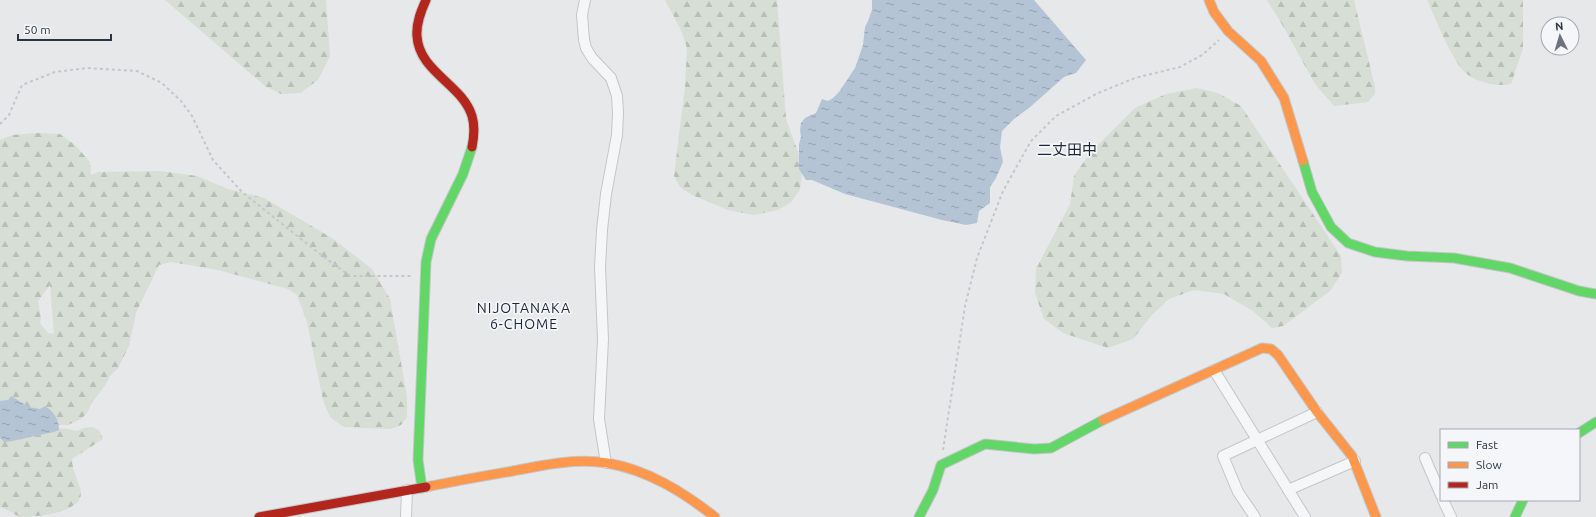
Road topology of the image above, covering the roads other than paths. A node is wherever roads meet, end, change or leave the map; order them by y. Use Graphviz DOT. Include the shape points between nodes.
graph roads {
  1 [pos="426,0"];
  2 [pos="585,0"];
  3 [pos="1209,0"];
  4 [pos="1596,294"];
  5 [pos="1214,370"];
  6 [pos="1317,412"];
  7 [pos="1596,422"];
  8 [pos="1580,432"];
  9 [pos="1258,440"];
  10 [pos="1425,458"];
  11 [pos="1355,461"];
  12 [pos="606,463"];
  13 [pos="422,488"];
  14 [pos="407,490"];
  15 [pos="1288,490"];
  16 [pos="1440,493"];
  17 [pos="1443,501"];
  18 [pos="1523,501"];
  19 [pos="259,517"];
  20 [pos="406,517"];
  21 [pos="715,517"];
  22 [pos="919,517"];
  23 [pos="1255,517"];
  24 [pos="1305,517"];
  25 [pos="1376,517"];
  26 [pos="1451,517"];
  27 [pos="1516,517"];
  1 -- 13 [label="street" via="418,23 418,44 425,58 471,113 474,128 470,158 430,242 425,276 418,460"];
  2 -- 12 [label="street" via="582,15 586,48 611,78 617,96 618,114 617,135 605,201 600,267 603,338 599,419"];
  3 -- 4 [label="street" via="1214,12 1228,31 1261,61 1284,98 1312,192 1331,227 1348,243 1374,252 1454,258 1510,268 1579,291"];
  5 -- 6 [label="street" via="1262,348 1271,348"];
  5 -- 9 [label="street"];
  5 -- 22 [label="street" via="1095,424 1051,448 1034,449 985,444 941,465 933,490"];
  6 -- 9 [label="street"];
  6 -- 11 [label="street"];
  7 -- 8 [label="street"];
  9 -- 15 [label="street"];
  9 -- 23 [label="street" via="1223,456 1238,492"];
  10 -- 16 [label="street"];
  11 -- 15 [label="street"];
  11 -- 25 [label="street"];
  12 -- 13 [label="street" via="551,464"];
  12 -- 21 [label="street" via="638,471 658,480 692,498"];
  13 -- 14 [label="street"];
  14 -- 19 [label="street"];
  14 -- 20 [label="street"];
  15 -- 24 [label="street"];
  17 -- 26 [label="street"];
  18 -- 27 [label="street"];
}
